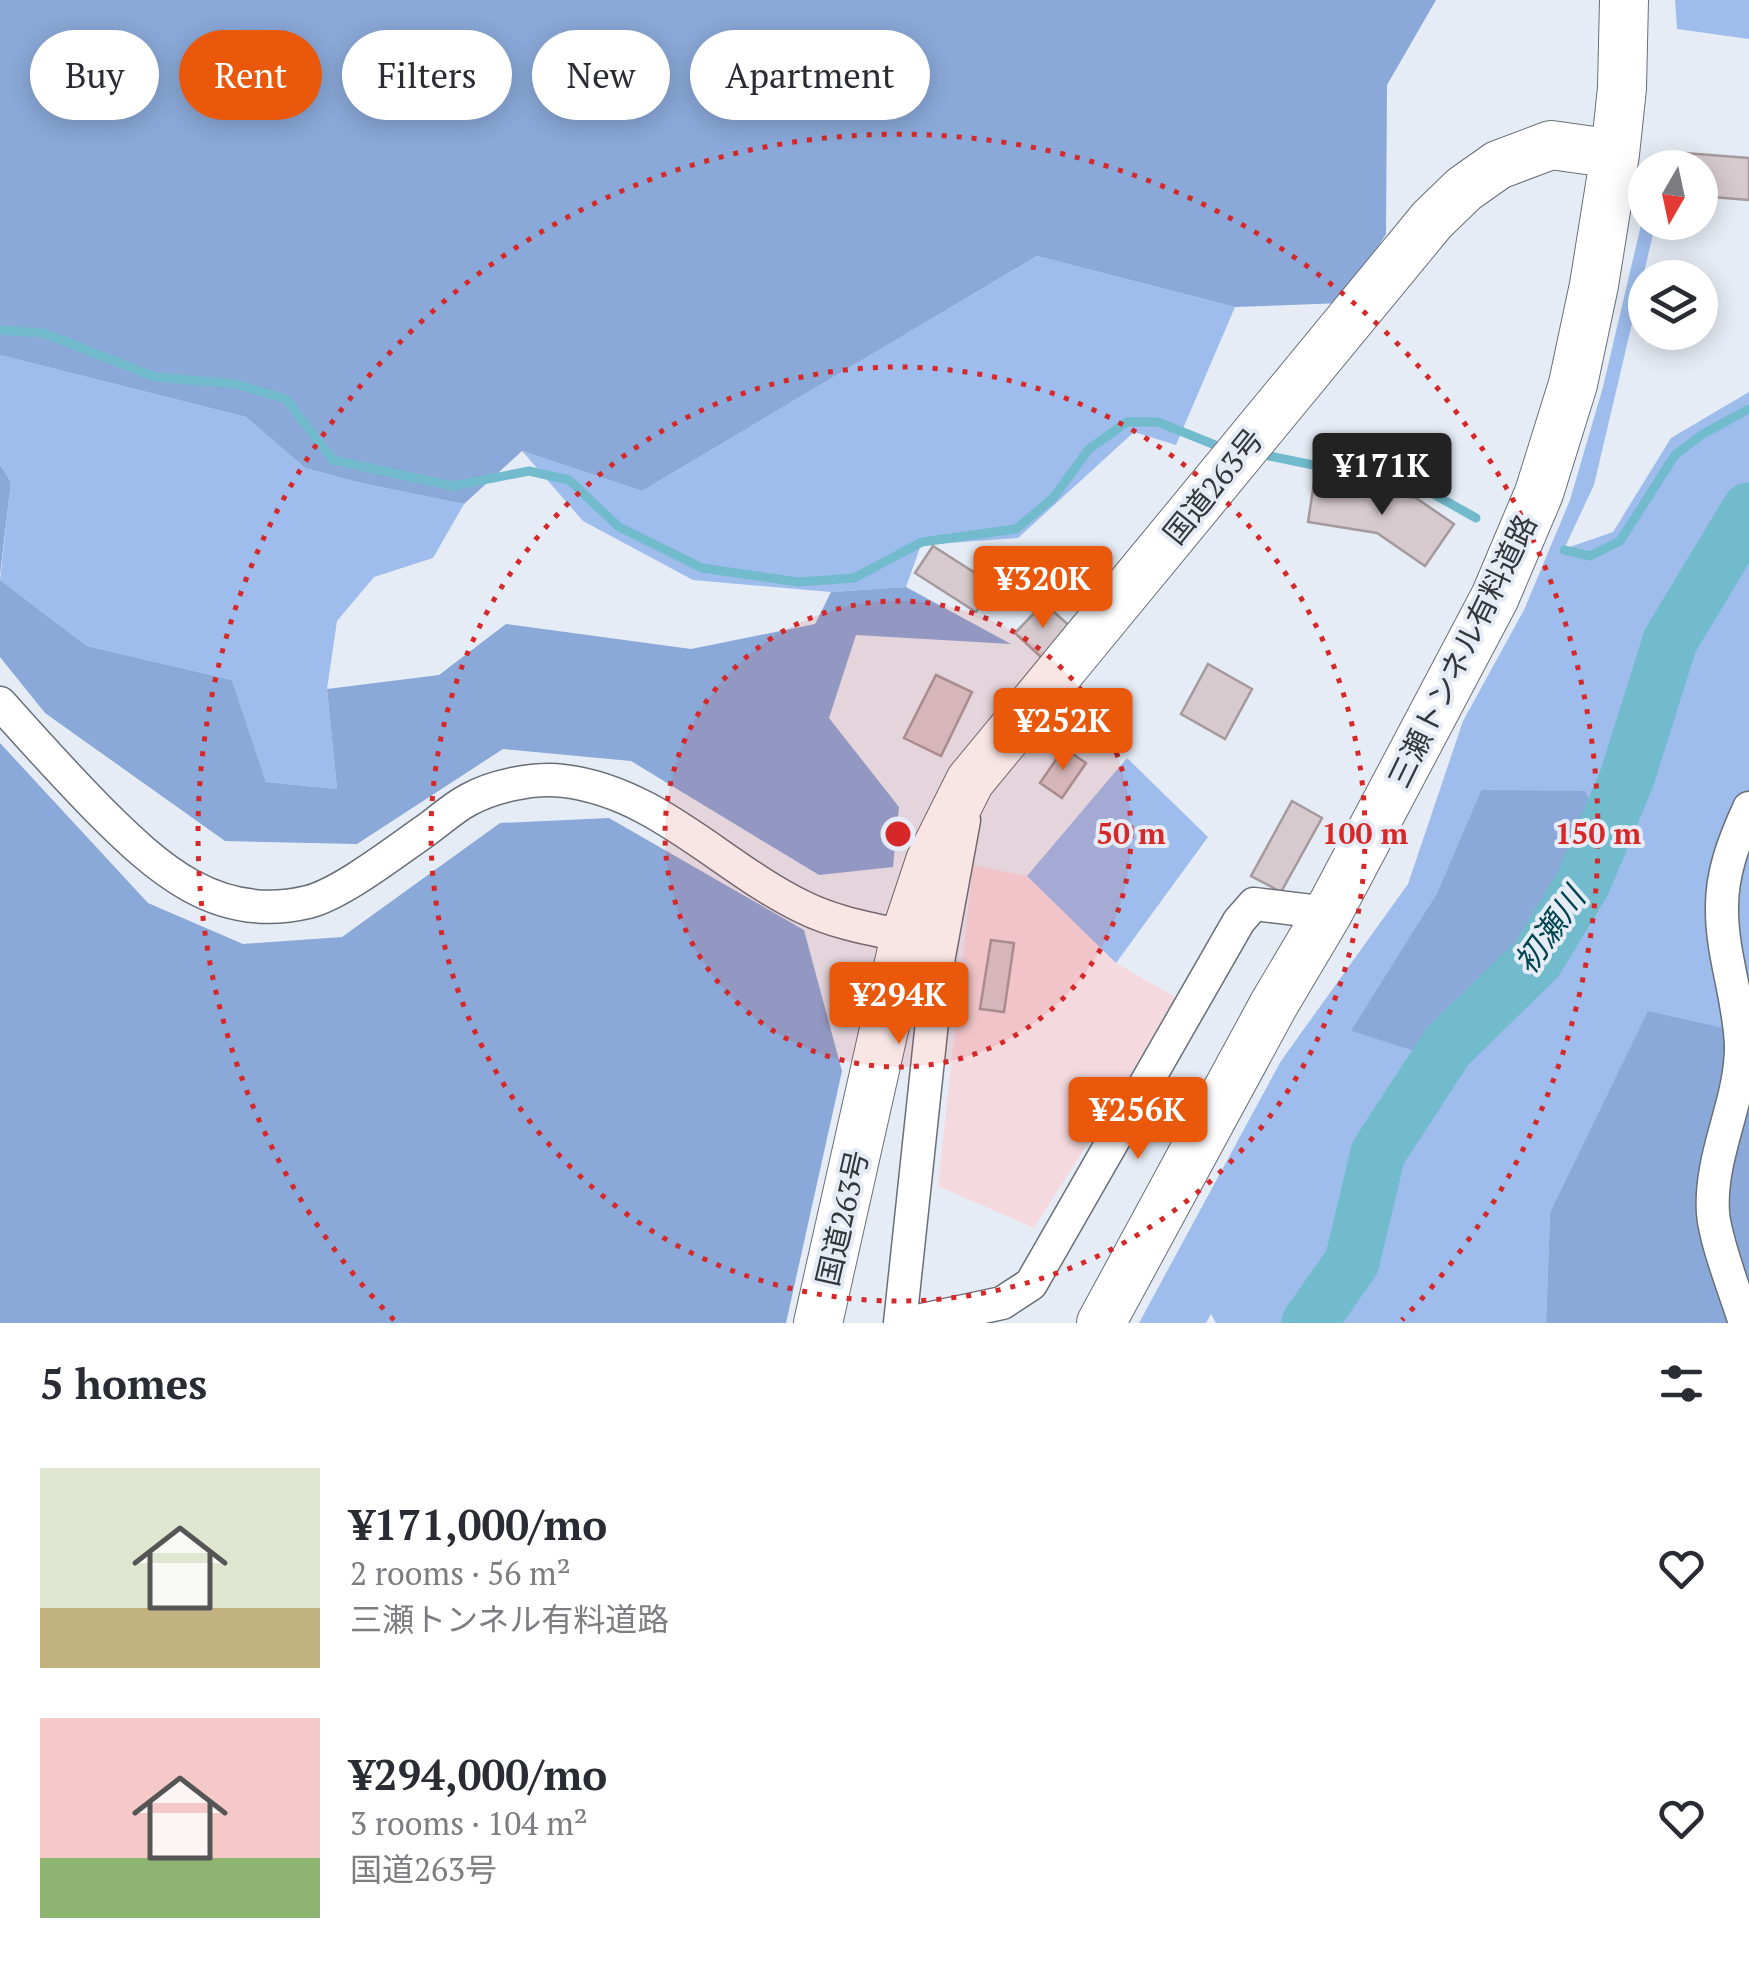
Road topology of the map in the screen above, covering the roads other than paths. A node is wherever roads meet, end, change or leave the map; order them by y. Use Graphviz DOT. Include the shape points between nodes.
graph roads {
  1 [pos="1624,0"];
  2 [pos="1616,154"];
  3 [pos="0,703"];
  4 [pos="970,781"];
  5 [pos="1749,808"];
  6 [pos="1328,913"];
  7 [pos="905,936"];
  8 [pos="818,1323"];
  9 [pos="900,1323"];
  10 [pos="908,1323"];
  11 [pos="1101,1323"];
  12 [pos="1745,1323"];
  1 -- 2 [label="highway"];
  2 -- 4 [label="highway, 国道263号" via="1551,145 1498,165 1464,188"];
  2 -- 6 [label="highway, 三瀬トンネル有料道路" via="1573,384 1539,493 1495,597"];
  3 -- 7 [label="street" via="147,858 194,890 233,903 310,902 470,798 525,782 561,780 608,790 655,813 802,907"];
  4 -- 7 [label="highway, 国道263号" via="930,861"];
  4 -- 9 [label="street" via="939,956"];
  5 -- 12 [label="street" via="1724,880 1722,913 1741,1043 1713,1214"];
  6 -- 10 [label="street" via="1254,904 1031,1284 1002,1303"];
  6 -- 11 [label="highway, 三瀬トンネル有料道路"];
  7 -- 8 [label="highway, 国道263号"];
}
